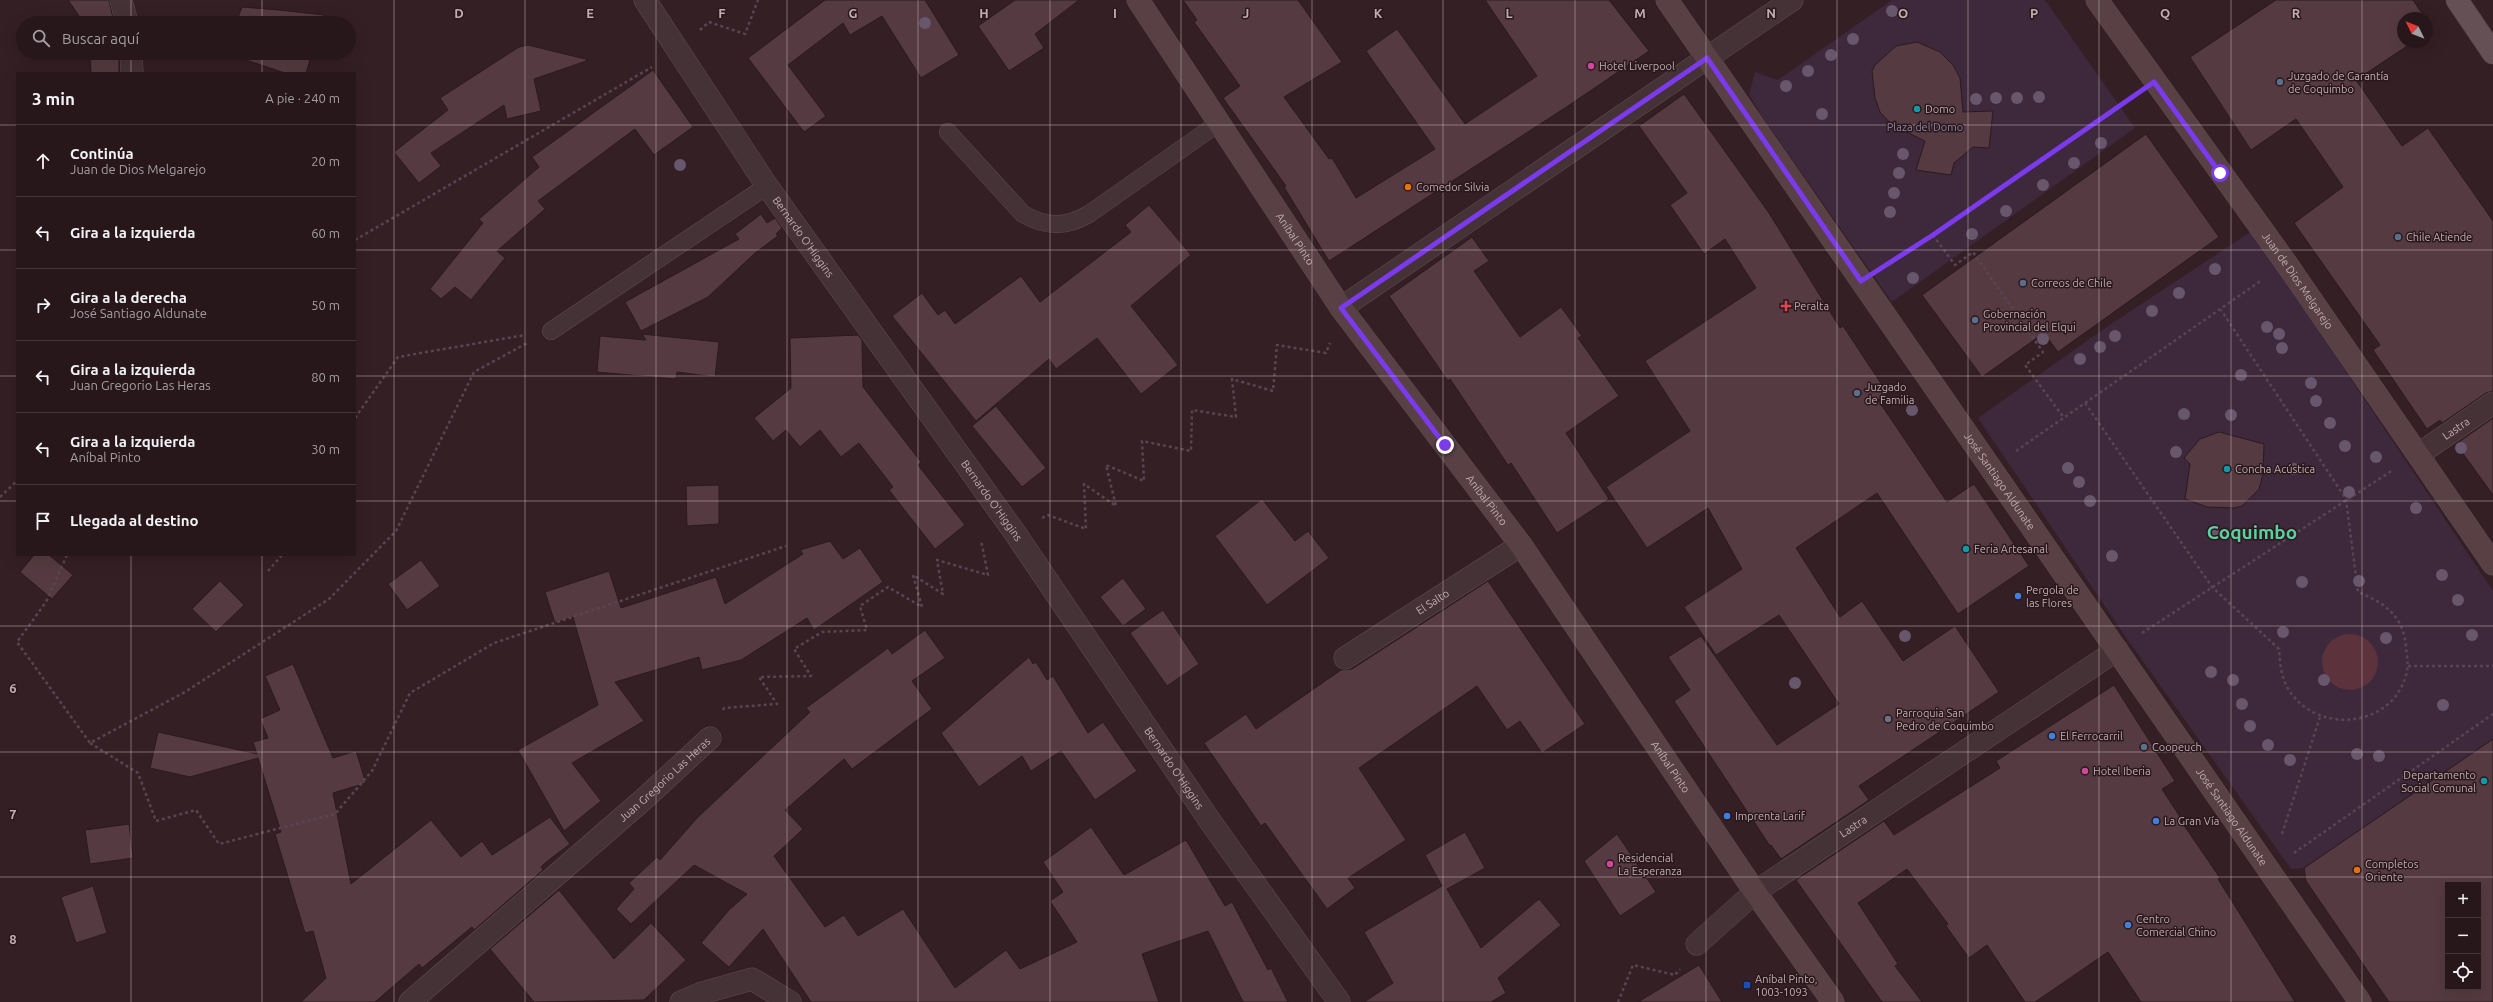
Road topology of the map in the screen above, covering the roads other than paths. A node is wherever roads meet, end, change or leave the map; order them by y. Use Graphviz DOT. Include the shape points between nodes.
graph roads {
  1 [pos="121,0"];
  2 [pos="645,0"];
  3 [pos="1138,0"];
  4 [pos="1667,0"];
  5 [pos="1792,0"];
  6 [pos="2097,0"];
  7 [pos="2457,0"];
  8 [pos="125,16"];
  9 [pos="2493,54"];
  10 [pos="1707,58"];
  11 [pos="131,60"];
  12 [pos="132,72"];
  13 [pos="1220,122"];
  14 [pos="948,132"];
  15 [pos="767,186"];
  16 [pos="1341,308"];
  17 [pos="551,331"];
  18 [pos="2493,403"];
  19 [pos="2419,454"];
  20 [pos="1521,545"];
  21 [pos="2493,564"];
  22 [pos="2117,650"];
  23 [pos="1345,658"];
  24 [pos="710,738"];
  25 [pos="1755,892"];
  26 [pos="1697,944"];
  27 [pos="410,1002"];
  28 [pos="681,1002"];
  29 [pos="790,1002"];
  30 [pos="1339,1002"];
  31 [pos="1834,1002"];
  32 [pos="2360,1002"];
  1 -- 8 [label="street"];
  2 -- 15 [label="street, Bernardo O'Higgins"];
  3 -- 13 [label="main road, Aníbal Pinto"];
  4 -- 10 [label="main road, José Santiago Aldunate"];
  5 -- 10 [label="street"];
  6 -- 19 [label="main road, Juan de Dios Melgarejo" via="2286,263"];
  7 -- 9 [label="main road"];
  10 -- 16 [label="street"];
  10 -- 22 [label="main road, José Santiago Aldunate"];
  11 -- 12 [label="street"];
  13 -- 14 [label="lane" via="1089,214 1066,225 1054,226 1037,222 1023,214"];
  13 -- 16 [label="main road, Aníbal Pinto"];
  15 -- 17 [label="lane"];
  15 -- 30 [label="street, Bernardo O'Higgins" via="1015,532 1210,821"];
  16 -- 20 [label="main road, Aníbal Pinto"];
  18 -- 19 [label="street, Lastra"];
  19 -- 21 [label="main road, Juan de Dios Melgarejo"];
  20 -- 23 [label="street, El Salto"];
  20 -- 25 [label="main road, Aníbal Pinto"];
  22 -- 25 [label="street, Lastra"];
  22 -- 32 [label="main road, José Santiago Aldunate"];
  24 -- 27 [label="street, Juan Gregorio Las Heras" via="644,799"];
  25 -- 26 [label="street, Lastra"];
  25 -- 31 [label="main road, Aníbal Pinto"];
  28 -- 29 [label="street" via="702,993 752,979"];
}
